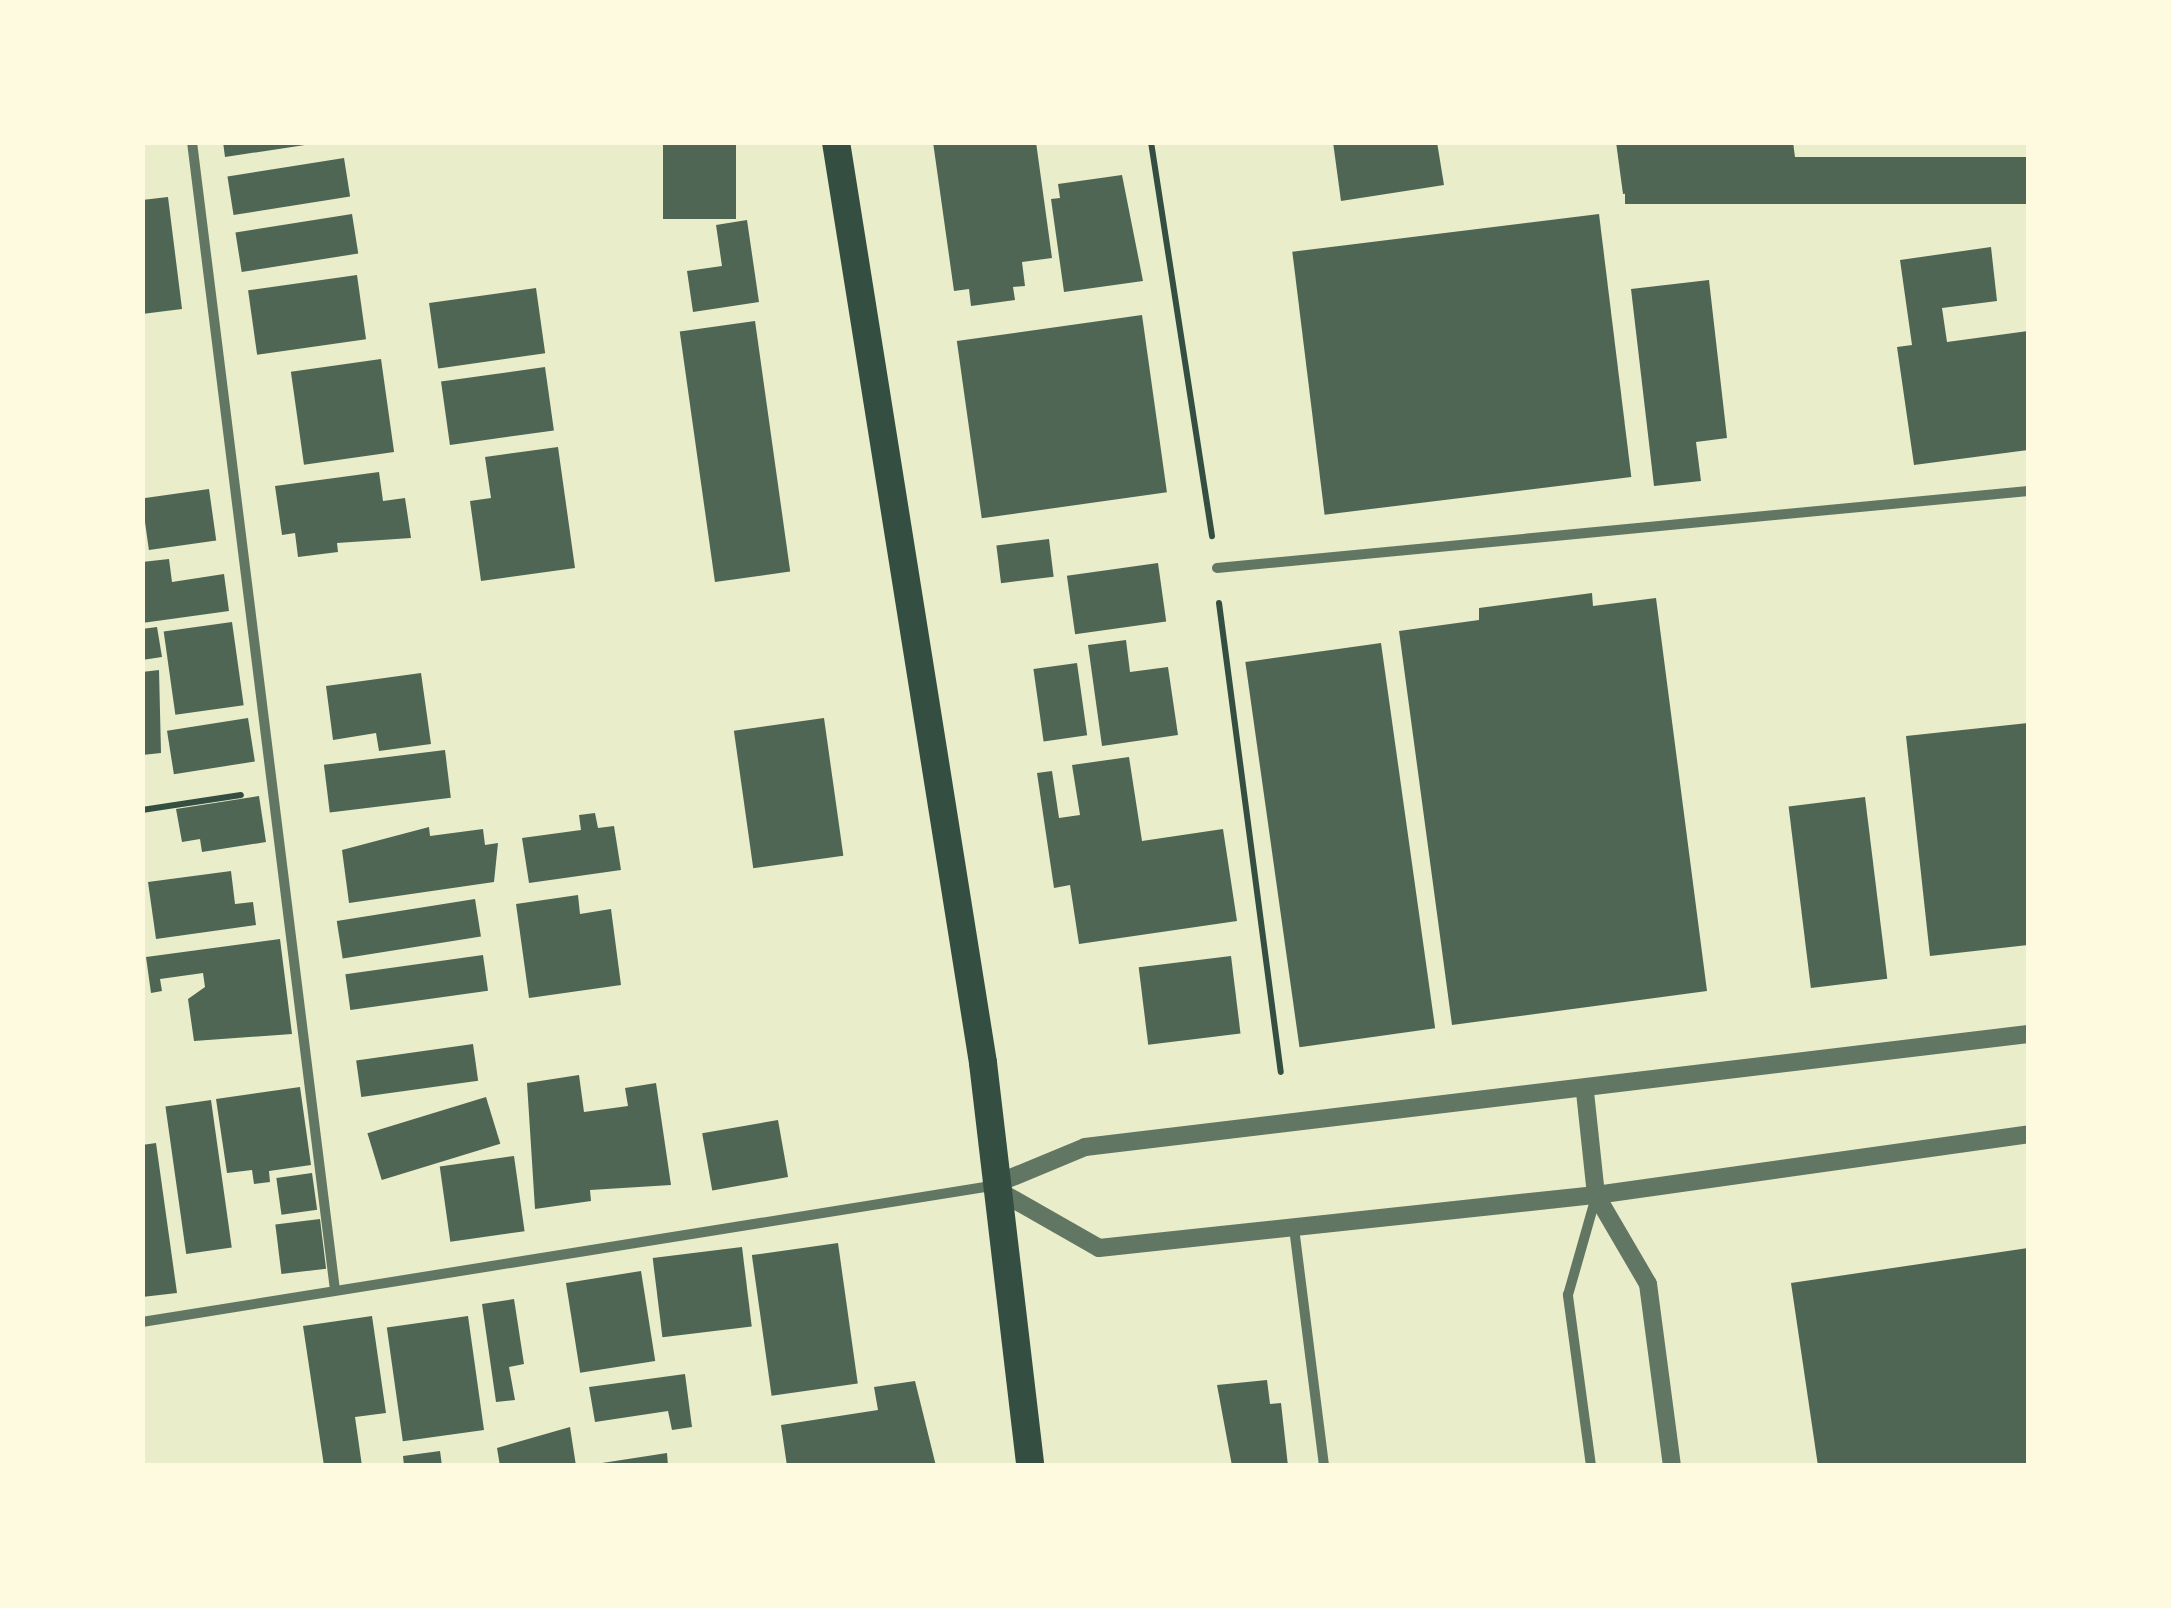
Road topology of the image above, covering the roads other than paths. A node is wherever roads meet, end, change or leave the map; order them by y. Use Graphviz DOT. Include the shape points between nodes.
graph roads {
  1 [pos="192,142"];
  2 [pos="836,142"];
  3 [pos="2028,491"];
  4 [pos="1217,568"];
  5 [pos="2028,1034"];
  6 [pos="1585,1092"];
  7 [pos="2028,1134"];
  8 [pos="991,1186"];
  9 [pos="1596,1195"];
  10 [pos="1294,1228"];
  11 [pos="336,1290"];
  12 [pos="142,1322"];
  13 [pos="1030,1466"];
  14 [pos="1324,1466"];
  15 [pos="1591,1466"];
  16 [pos="1672,1466"];
  1 -- 11 [label="street"];
  2 -- 8 [label="highway" via="983,1063"];
  3 -- 4 [label="street"];
  5 -- 6 [label="street"];
  6 -- 8 [label="street" via="1084,1147"];
  6 -- 9 [label="street"];
  7 -- 9 [label="street"];
  8 -- 10 [label="street" via="1099,1248"];
  8 -- 11 [label="street"];
  8 -- 13 [label="highway"];
  9 -- 10 [label="street"];
  9 -- 15 [label="street" via="1568,1295"];
  9 -- 16 [label="street" via="1648,1284"];
  10 -- 14 [label="street"];
  11 -- 12 [label="street"];
}
